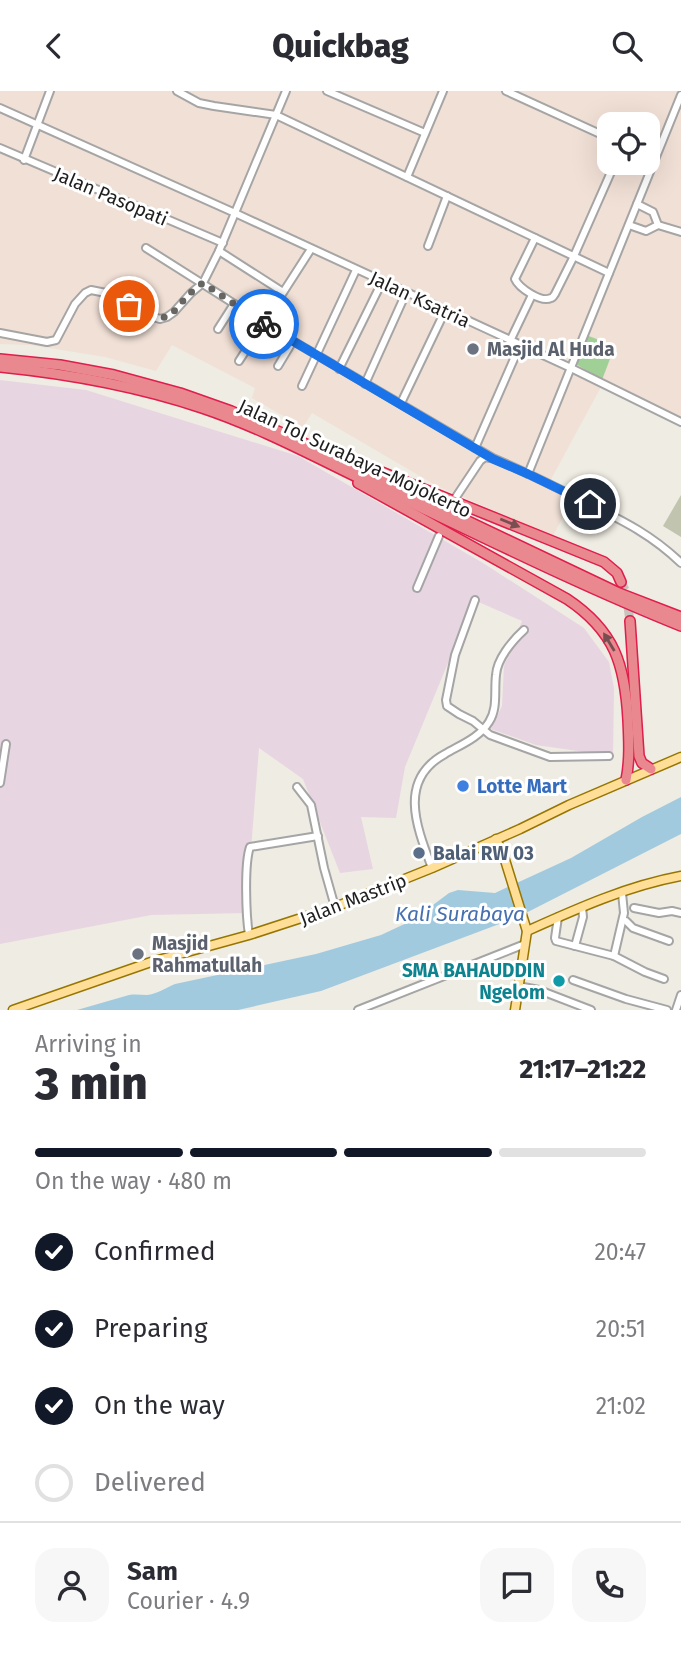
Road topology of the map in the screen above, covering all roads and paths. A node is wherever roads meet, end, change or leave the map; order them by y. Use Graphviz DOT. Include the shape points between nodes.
graph roads {
  1 [pos="50,91"];
  2 [pos="177,91"];
  3 [pos="286,91"];
  4 [pos="327,91"];
  5 [pos="443,91"];
  6 [pos="506,91"];
  7 [pos="681,95"];
  8 [pos="0,108"];
  9 [pos="276,115"];
  10 [pos="37,124"];
  11 [pos="425,133"];
  12 [pos="597,133"];
  13 [pos="660,147"];
  14 [pos="0,148"];
  15 [pos="24,160"];
  16 [pos="610,175"];
  17 [pos="649,175"];
  18 [pos="407,177"];
  19 [pos="447,196"];
  20 [pos="637,204"];
  21 [pos="235,213"];
  22 [pos="629,225"];
  23 [pos="658,225"];
  24 [pos="681,233"];
  25 [pos="535,238"];
  26 [pos="223,243"];
  27 [pos="428,246"];
  28 [pos="146,248"];
  29 [pos="311,249"];
  30 [pos="219,251"];
  31 [pos="574,256"];
  32 [pos="356,270"];
  33 [pos="610,273"];
  34 [pos="382,282"];
  35 [pos="203,283"];
  36 [pos="283,292"];
  37 [pos="407,293"];
  38 [pos="532,295"];
  39 [pos="234,304"];
  40 [pos="445,311"];
  41 [pos="264,324"];
  42 [pos="219,329"];
  43 [pos="0,333"];
  44 [pos="293,341"];
  45 [pos="510,341"];
  46 [pos="520,345"];
  47 [pos="316,355"];
  48 [pos="0,359"];
  49 [pos="239,361"];
  50 [pos="278,366"];
  51 [pos="0,367"];
  52 [pos="571,368"];
  53 [pos="339,369"];
  54 [pos="365,384"];
  55 [pos="302,386"];
  56 [pos="401,403"];
  57 [pos="681,422"];
  58 [pos="309,445"];
  59 [pos="475,448"];
  60 [pos="493,459"];
  61 [pos="321,460"];
  62 [pos="528,474"];
  63 [pos="456,497"];
  64 [pos="439,536"];
  65 [pos="681,563"];
  66 [pos="621,582"];
  67 [pos="417,588"];
  68 [pos="475,600"];
  69 [pos="681,617"];
  70 [pos="630,621"];
  71 [pos="681,626"];
  72 [pos="524,631"];
  73 [pos="484,729"];
  74 [pos="6,744"];
  75 [pos="609,756"];
  76 [pos="681,757"];
  77 [pos="651,769"];
  78 [pos="625,780"];
  79 [pos="0,783"];
  80 [pos="297,787"];
  81 [pos="318,837"];
  82 [pos="496,839"];
  83 [pos="432,868"];
  84 [pos="681,876"];
  85 [pos="622,893"];
  86 [pos="335,907"];
  87 [pos="582,907"];
  88 [pos="634,908"];
  89 [pos="681,913"];
  90 [pos="558,917"];
  91 [pos="623,919"];
  92 [pos="526,927"];
  93 [pos="249,935"];
  94 [pos="669,941"];
  95 [pos="525,944"];
  96 [pos="576,946"];
  97 [pos="614,956"];
  98 [pos="664,979"];
  99 [pos="573,980"];
  100 [pos="518,986"];
  101 [pos="681,995"];
  102 [pos="13,1010"];
  103 [pos="359,1010"];
  104 [pos="516,1010"];
  105 [pos="592,1010"];
  106 [pos="664,1010"];
  107 [pos="676,1010"];
  1 -- 10 [label="street"];
  2 -- 9 [label="street" via="206,105"];
  3 -- 9 [label="street"];
  4 -- 11 [label="street"];
  5 -- 11 [label="street"];
  6 -- 12 [label="street"];
  7 -- 13 [label="street"];
  8 -- 10 [label="street, Jalan Ksatria"];
  9 -- 18 [label="street"];
  9 -- 21 [label="street"];
  10 -- 15 [label="street"];
  10 -- 21 [label="street, Jalan Ksatria"];
  11 -- 18 [label="street"];
  14 -- 15 [label="street, Jalan Pasopati"];
  15 -- 26 [label="street, Jalan Pasopati"];
  16 -- 31 [label="street"];
  17 -- 20 [label="street"];
  18 -- 19 [label="street"];
  19 -- 25 [label="street"];
  19 -- 27 [label="street"];
  20 -- 22 [label="street"];
  20 -- 23 [label="street" via="653,212"];
  21 -- 26 [label="street"];
  21 -- 29 [label="street, Jalan Ksatria"];
  22 -- 23 [label="street" via="646,230"];
  22 -- 33 [label="street"];
  23 -- 24 [label="street"];
  25 -- 31 [label="street"];
  25 -- 38 [label="street" via="515,279"];
  26 -- 30 [label="street"];
  28 -- 35 [label="street"];
  29 -- 32 [label="street, Jalan Ksatria"];
  29 -- 36 [label="street"];
  30 -- 35 [label="street"];
  30 -- 36 [label="street"];
  31 -- 33 [label="street"];
  31 -- 38 [label="street" via="553,298"];
  32 -- 34 [label="street, Jalan Ksatria"];
  32 -- 47 [label="street"];
  33 -- 52 [label="street"];
  34 -- 37 [label="street, Jalan Ksatria"];
  34 -- 53 [label="street"];
  35 -- 39 [label="street"];
  35 -- 43 [label="street" via="174,312 160,319 91,290 75,304 55,341"];
  36 -- 41 [label="street"];
  37 -- 40 [label="street, Jalan Ksatria"];
  37 -- 54 [label="street"];
  38 -- 45 [label="street"];
  39 -- 41 [label="street"];
  39 -- 42 [label="street"];
  40 -- 45 [label="street, Jalan Ksatria"];
  40 -- 56 [label="street"];
  41 -- 44 [label="street"];
  41 -- 49 [label="street"];
  44 -- 47 [label="street"];
  44 -- 50 [label="street"];
  45 -- 46 [label="street, Jalan Ksatria"];
  46 -- 52 [label="street, Jalan Ksatria"];
  46 -- 59 [label="street"];
  47 -- 53 [label="street"];
  47 -- 55 [label="street"];
  48 -- 58 [label="highway, Jalan Tol Surabaya–Mojokerto" via="60,365 143,382 231,411"];
  51 -- 61 [label="highway, Jalan Tol Surabaya–Mojokerto" via="60,373 155,393 215,413"];
  52 -- 57 [label="street, Jalan Ksatria"];
  52 -- 62 [label="street"];
  53 -- 54 [label="street"];
  54 -- 56 [label="street"];
  56 -- 59 [label="street"];
  58 -- 66 [label="highway, one-way" via="604,562"];
  58 -- 69 [label="highway, Jalan Tol Surabaya–Mojokerto" via="619,593"];
  59 -- 60 [label="street"];
  60 -- 62 [label="street"];
  60 -- 63 [label="street" via="482,459"];
  61 -- 71 [label="highway, Jalan Tol Surabaya–Mojokerto"];
  78 -- 61 [label="highway, one-way" via="630,759 625,681 613,646 597,623 567,599"];
  62 -- 65 [label="street" via="631,525"];
  64 -- 67 [label="street"];
  68 -- 73 [label="street" via="455,655 446,704"];
  70 -- 77 [label="highway" via="639,756"];
  72 -- 73 [label="street" via="500,660 494,712"];
  73 -- 75 [label="street" via="550,757"];
  73 -- 83 [label="street" via="434,760 418,783 417,829"];
  74 -- 79 [label="street"];
  76 -- 77 [label="main road, Jalan Mastrip"];
  77 -- 78 [label="main road, Jalan Mastrip"];
  78 -- 82 [label="main road, Jalan Mastrip"];
  80 -- 81 [label="street" via="311,806"];
  81 -- 86 [label="street"];
  81 -- 93 [label="street" via="250,847"];
  82 -- 83 [label="main road, Jalan Mastrip"];
  82 -- 92 [label="main road"];
  83 -- 86 [label="main road, Jalan Mastrip"];
  84 -- 85 [label="main road"];
  85 -- 87 [label="main road"];
  85 -- 91 [label="street"];
  86 -- 93 [label="main road, Jalan Mastrip"];
  87 -- 90 [label="main road"];
  87 -- 96 [label="street"];
  88 -- 89 [label="street"];
  90 -- 92 [label="main road"];
  90 -- 96 [label="street" via="554,940"];
  91 -- 94 [label="street" via="633,928"];
  91 -- 97 [label="street"];
  92 -- 95 [label="main road"];
  93 -- 102 [label="main road, Jalan Mastrip" via="151,962"];
  95 -- 100 [label="main road"];
  95 -- 103 [label="street"];
  96 -- 97 [label="street"];
  97 -- 98 [label="street"];
  99 -- 106 [label="street"];
  100 -- 104 [label="main road"];
  100 -- 105 [label="street"];
  101 -- 107 [label="street"];
}
